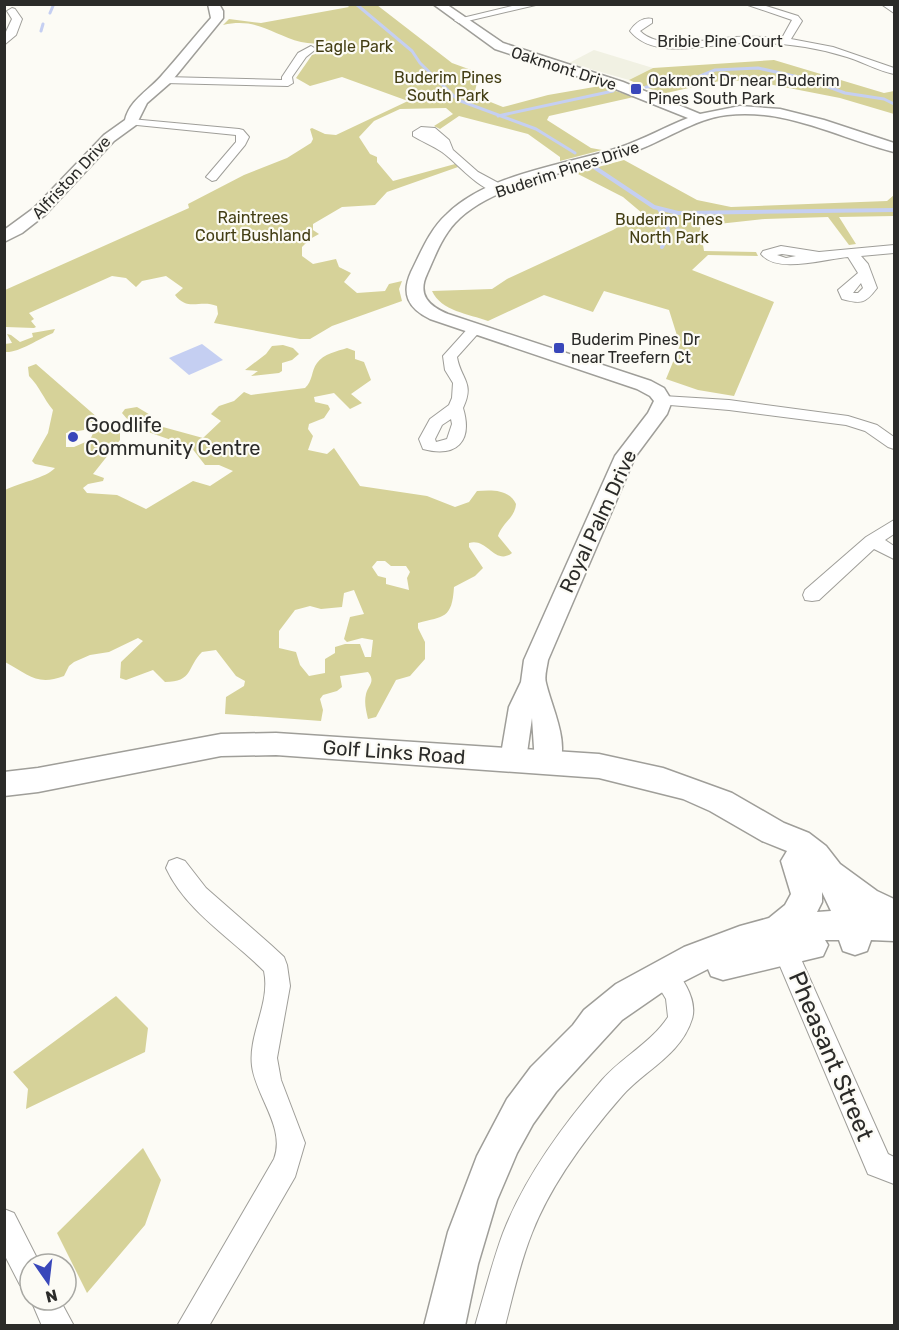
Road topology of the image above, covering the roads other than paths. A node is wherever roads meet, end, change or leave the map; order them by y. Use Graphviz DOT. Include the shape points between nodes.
graph roads {
  1 [pos="213,4"];
  2 [pos="438,4"];
  3 [pos="536,4"];
  4 [pos="749,4"];
  5 [pos="885,4"];
  6 [pos="13,10"];
  7 [pos="894,10"];
  8 [pos="459,20"];
  9 [pos="649,21"];
  10 [pos="786,40"];
  11 [pos="4,42"];
  12 [pos="311,49"];
  13 [pos="894,71"];
  14 [pos="165,80"];
  15 [pos="697,117"];
  16 [pos="131,122"];
  17 [pos="894,148"];
  18 [pos="448,151"];
  19 [pos="212,177"];
  20 [pos="500,189"];
  21 [pos="4,237"];
  22 [pos="894,249"];
  23 [pos="850,252"];
  24 [pos="819,256"];
  25 [pos="863,275"];
  26 [pos="476,328"];
  27 [pos="663,401"];
  28 [pos="455,408"];
  29 [pos="894,444"];
  30 [pos="894,526"];
  31 [pos="872,541"];
  32 [pos="894,553"];
  33 [pos="812,595"];
  34 [pos="533,682"];
  35 [pos="513,760"];
  36 [pos="548,762"];
  37 [pos="4,784"];
  38 [pos="773,832"];
  39 [pos="797,861"];
  40 [pos="177,868"];
  41 [pos="828,871"];
  42 [pos="894,915"];
  43 [pos="894,927"];
  44 [pos="845,933"];
  45 [pos="781,940"];
  46 [pos="894,942"];
  47 [pos="667,979"];
  48 [pos="894,1171"];
  49 [pos="4,1223"];
  50 [pos="18,1252"];
  51 [pos="51,1312"];
  52 [pos="59,1326"];
  53 [pos="192,1326"];
  54 [pos="444,1326"];
  55 [pos="490,1326"];
  1 -- 14 [label="street, Alfriston Drive" via="216,18"];
  2 -- 8 [label="street, Oakmont Drive"];
  3 -- 8 [label="street"];
  4 -- 10 [label="street" via="795,18"];
  5 -- 7 [label="street"];
  6 -- 11 [label="street" via="17,19"];
  8 -- 15 [label="street, Oakmont Drive" via="499,46 618,85"];
  9 -- 10 [label="street, Bribie Pine Court" via="638,26 636,34 660,44"];
  10 -- 13 [label="street, Bribie Pine Court" via="836,50"];
  12 -- 14 [label="street" via="287,77 288,83"];
  14 -- 16 [label="street, Alfriston Drive" via="140,102"];
  15 -- 17 [label="street, Buderim Pines Drive" via="738,110 781,113"];
  15 -- 20 [label="street, Buderim Pines Drive" via="625,151"];
  16 -- 19 [label="street" via="239,132 243,137 241,143"];
  16 -- 21 [label="street, Alfriston Drive" via="113,133 38,215"];
  18 -- 20 [label="street" via="474,175"];
  20 -- 26 [label="street, Buderim Pines Drive" via="459,211 442,228 414,283 413,293 420,306 442,318"];
  22 -- 23 [label="street"];
  23 -- 24 [label="street"];
  23 -- 25 [label="street" via="861,264"];
  26 -- 27 [label="street, Buderim Pines Drive" via="644,385 657,392"];
  26 -- 28 [label="street" via="450,356 452,370 461,383"];
  27 -- 29 [label="street" via="729,405 848,421 871,428"];
  27 -- 34 [label="street, Royal Palm Drive" via="625,456 536,660"];
  30 -- 31 [label="street"];
  31 -- 32 [label="street"];
  31 -- 33 [label="street"];
  34 -- 35 [label="street, Royal Palm Drive" via="521,707"];
  34 -- 36 [label="street" via="543,708"];
  35 -- 36 [label="main road, Golf Links Road"];
  35 -- 37 [label="main road, Golf Links Road" via="276,744 221,745"];
  36 -- 38 [label="main road, Golf Links Road" via="599,766 663,780 721,802"];
  38 -- 39 [label="main road, Golf Links Road" via="784,850"];
  38 -- 41 [label="main road, Golf Links Road" via="798,843"];
  39 -- 44 [label="main road, Golf Links Road" via="812,878"];
  39 -- 45 [label="main road" via="807,885 804,906"];
  40 -- 53 [label="street" via="191,890 274,965 277,984 264,1058 269,1085 291,1143 285,1167"];
  41 -- 42 [label="main road" via="866,901"];
  41 -- 44 [label="main road, Golf Links Road" via="845,905"];
  43 -- 44 [label="main road"];
  44 -- 45 [label="main road"];
  44 -- 46 [label="main road"];
  45 -- 47 [label="main road" via="759,934 722,947"];
  45 -- 48 [label="street, Pheasant Street" via="878,1164"];
  47 -- 54 [label="main road" via="604,1014 538,1086 520,1112 487,1175 454,1274"];
  47 -- 55 [label="street" via="682,1012 678,1025 614,1085 545,1180 522,1221"];
  49 -- 50 [label="street"];
  51 -- 52 [label="street"];
}
